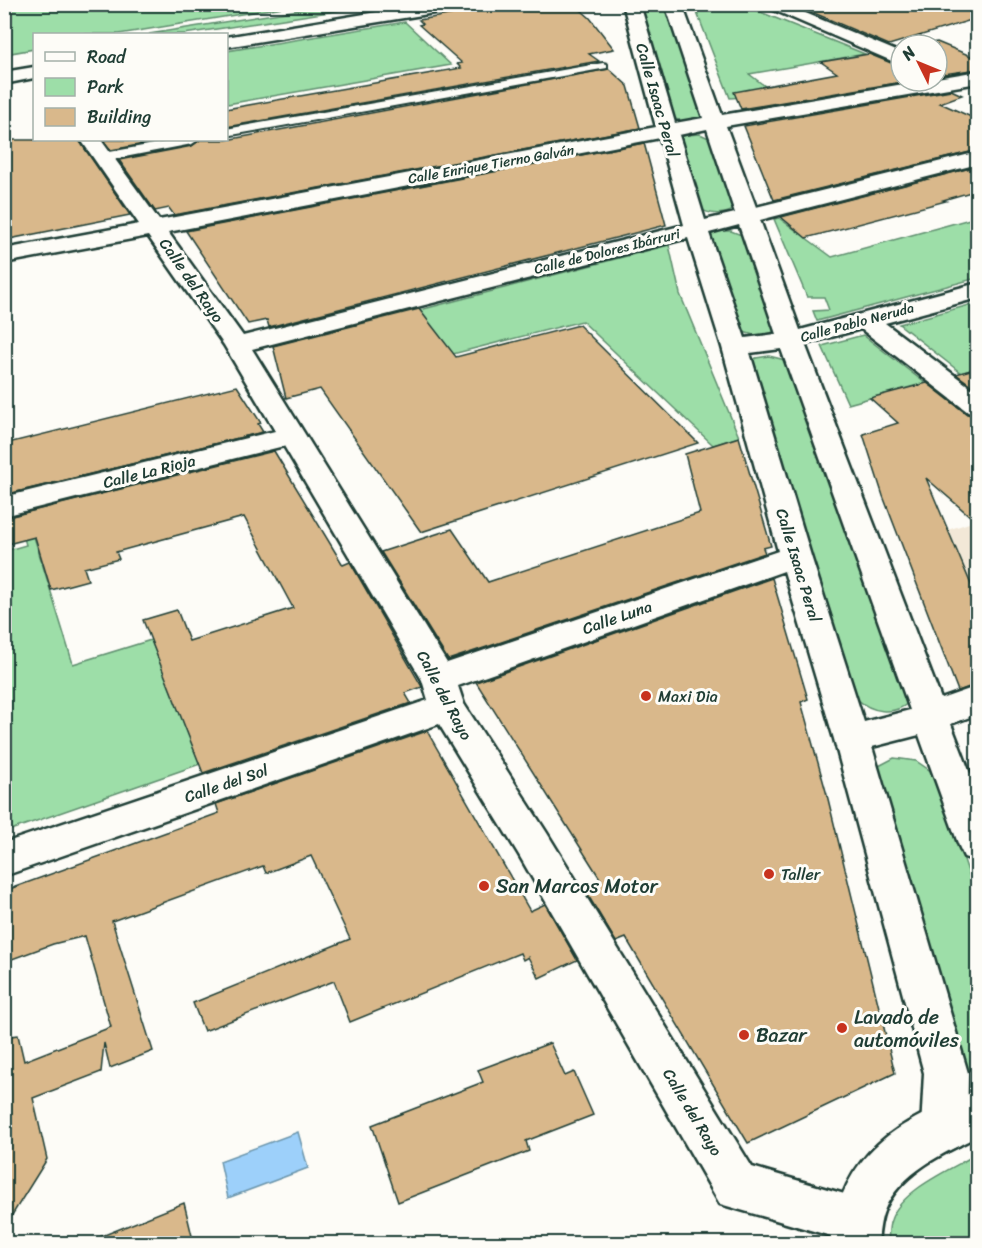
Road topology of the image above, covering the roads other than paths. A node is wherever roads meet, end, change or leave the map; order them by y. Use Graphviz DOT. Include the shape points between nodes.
graph roads {
  1 [pos="459,4"];
  2 [pos="632,4"];
  3 [pos="672,4"];
  4 [pos="768,4"];
  5 [pos="228,42"];
  6 [pos="889,55"];
  7 [pos="603,66"];
  8 [pos="33,73"];
  9 [pos="949,77"];
  10 [pos="978,77"];
  11 [pos="4,78"];
  12 [pos="949,79"];
  13 [pos="889,88"];
  14 [pos="978,91"];
  15 [pos="714,122"];
  16 [pos="667,132"];
  17 [pos="228,133"];
  18 [pos="180,141"];
  19 [pos="97,148"];
  20 [pos="978,158"];
  21 [pos="748,215"];
  22 [pos="154,226"];
  23 [pos="696,229"];
  24 [pos="4,256"];
  25 [pos="978,290"];
  26 [pos="865,320"];
  27 [pos="791,340"];
  28 [pos="237,345"];
  29 [pos="735,346"];
  30 [pos="978,406"];
  31 [pos="293,435"];
  32 [pos="4,507"];
  33 [pos="795,556"];
  34 [pos="443,693"];
  35 [pos="978,699"];
  36 [pos="931,718"];
  37 [pos="852,739"];
  38 [pos="978,846"];
  39 [pos="4,860"];
  40 [pos="961,1121"];
  41 [pos="854,1231"];
  1 -- 5 [label="street"];
  2 -- 16 [label="street, Calle Isaac Peral"];
  3 -- 15 [label="street"];
  4 -- 6 [label="street"];
  7 -- 17 [label="lane"];
  8 -- 11 [label="street"];
  9 -- 10 [label="street, Calle Enrique Tierno Galván"];
  12 -- 14 [label="street"];
  13 -- 15 [label="street, Calle Enrique Tierno Galván"];
  15 -- 16 [label="street, Calle Enrique Tierno Galván"];
  15 -- 21 [label="street"];
  16 -- 22 [label="street, Calle Enrique Tierno Galván"];
  16 -- 23 [label="street, Calle Isaac Peral"];
  18 -- 19 [label="lane"];
  19 -- 22 [label="street, Calle del Rayo"];
  20 -- 21 [label="street, Calle de Dolores Ibárruri"];
  21 -- 23 [label="street, Calle de Dolores Ibárruri"];
  21 -- 27 [label="street"];
  22 -- 24 [label="street, Calle Enrique Tierno Galván"];
  22 -- 28 [label="street, Calle del Rayo"];
  23 -- 28 [label="street, Calle de Dolores Ibárruri"];
  23 -- 29 [label="street, Calle Isaac Peral"];
  25 -- 26 [label="street, Calle Pablo Neruda"];
  26 -- 27 [label="street, Calle Pablo Neruda"];
  26 -- 30 [label="street"];
  27 -- 29 [label="street, Calle Pablo Neruda"];
  27 -- 36 [label="street"];
  28 -- 31 [label="street, Calle del Rayo"];
  29 -- 33 [label="street, Calle Isaac Peral"];
  31 -- 32 [label="street, Calle La Rioja"];
  31 -- 34 [label="street, Calle del Rayo"];
  33 -- 34 [label="street, Calle Luna"];
  33 -- 37 [label="street, Calle Isaac Peral"];
  34 -- 39 [label="street, Calle del Sol"];
  34 -- 41 [label="street, Calle del Rayo" via="737,1187"];
  35 -- 36 [label="street"];
  36 -- 37 [label="street"];
  36 -- 38 [label="street"];
  37 -- 40 [label="street, Calle Isaac Peral"];
  40 -- 41 [label="street" via="888,1162 866,1189"];
}
